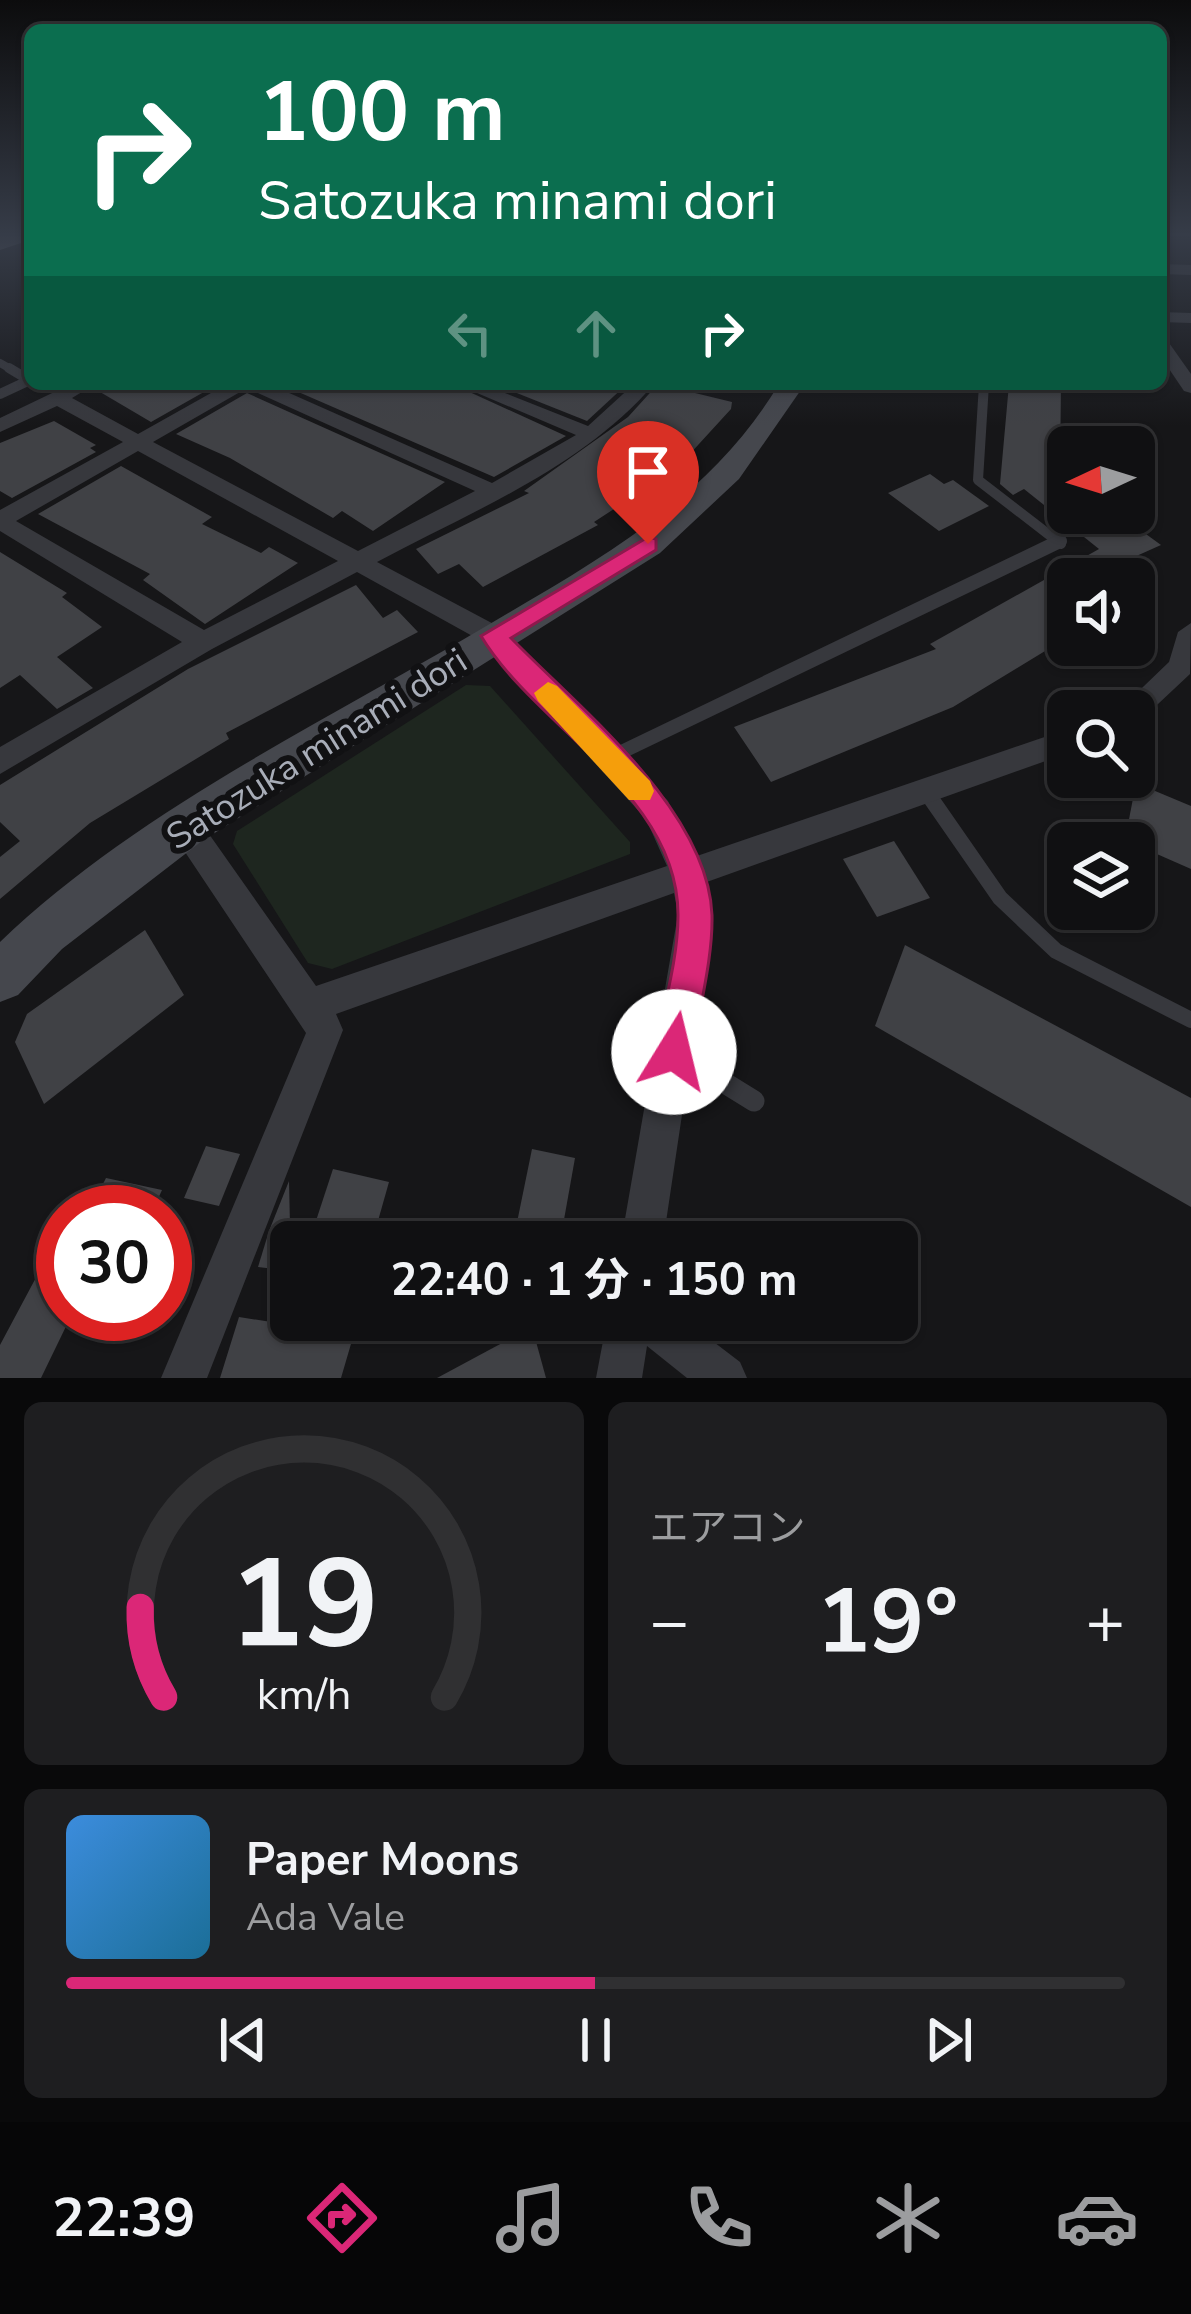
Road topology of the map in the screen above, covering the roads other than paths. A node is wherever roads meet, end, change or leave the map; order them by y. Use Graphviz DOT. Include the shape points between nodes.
graph roads {
  1 [pos="1167,352"];
  2 [pos="1189,383"];
  3 [pos="74,390"];
  4 [pos="231,390"];
  5 [pos="267,390"];
  6 [pos="480,390"];
  7 [pos="639,390"];
  8 [pos="788,390"];
  9 [pos="984,390"];
  10 [pos="57,398"];
  11 [pos="0,426"];
  12 [pos="591,434"];
  13 [pos="137,444"];
  14 [pos="494,492"];
  15 [pos="0,520"];
  16 [pos="362,563"];
  17 [pos="1191,632"];
  18 [pos="494,636"];
  19 [pos="203,642"];
  20 [pos="1155,690"];
  21 [pos="6,747"];
  22 [pos="1047,748"];
  23 [pos="609,758"];
  24 [pos="925,790"];
  25 [pos="186,826"];
  26 [pos="686,871"];
  27 [pos="0,977"];
  28 [pos="311,1005"];
  29 [pos="1191,1019"];
  30 [pos="674,1052"];
  31 [pos="754,1101"];
  32 [pos="646,1221"];
  33 [pos="625,1341"];
  34 [pos="676,1341"];
  35 [pos="184,1378"];
  36 [pos="619,1378"];
  37 [pos="724,1378"];
  1 -- 2 [label="street"];
  3 -- 10 [label="street"];
  4 -- 13 [label="street"];
  5 -- 14 [label="street"];
  6 -- 12 [label="street"];
  7 -- 12 [label="street"];
  8 -- 18 [label="street, Satozuka minami dori" via="768,429 716,489 648,544"];
  9 -- 23 [label="lane" via="978,480 1063,543"];
  10 -- 11 [label="street"];
  10 -- 13 [label="street"];
  12 -- 14 [label="street"];
  13 -- 15 [label="street"];
  13 -- 16 [label="street"];
  14 -- 16 [label="street"];
  15 -- 19 [label="street"];
  16 -- 18 [label="street"];
  16 -- 19 [label="street"];
  17 -- 20 [label="street" via="1181,667"];
  18 -- 23 [label="street"];
  18 -- 25 [label="street, Satozuka minami dori"];
  19 -- 21 [label="street"];
  22 -- 24 [label="street"];
  23 -- 26 [label="street" via="657,810"];
  24 -- 26 [label="street"];
  24 -- 29 [label="lane" via="1000,898 1056,951"];
  25 -- 27 [label="street, Satozuka minami dori" via="45,932"];
  25 -- 28 [label="street"];
  26 -- 28 [label="street"];
  26 -- 30 [label="street" via="695,914"];
  28 -- 35 [label="street" via="325,1030"];
  30 -- 31 [label="lane"];
  30 -- 32 [label="street"];
  33 -- 36 [label="street"];
  34 -- 37 [label="street"];
}
